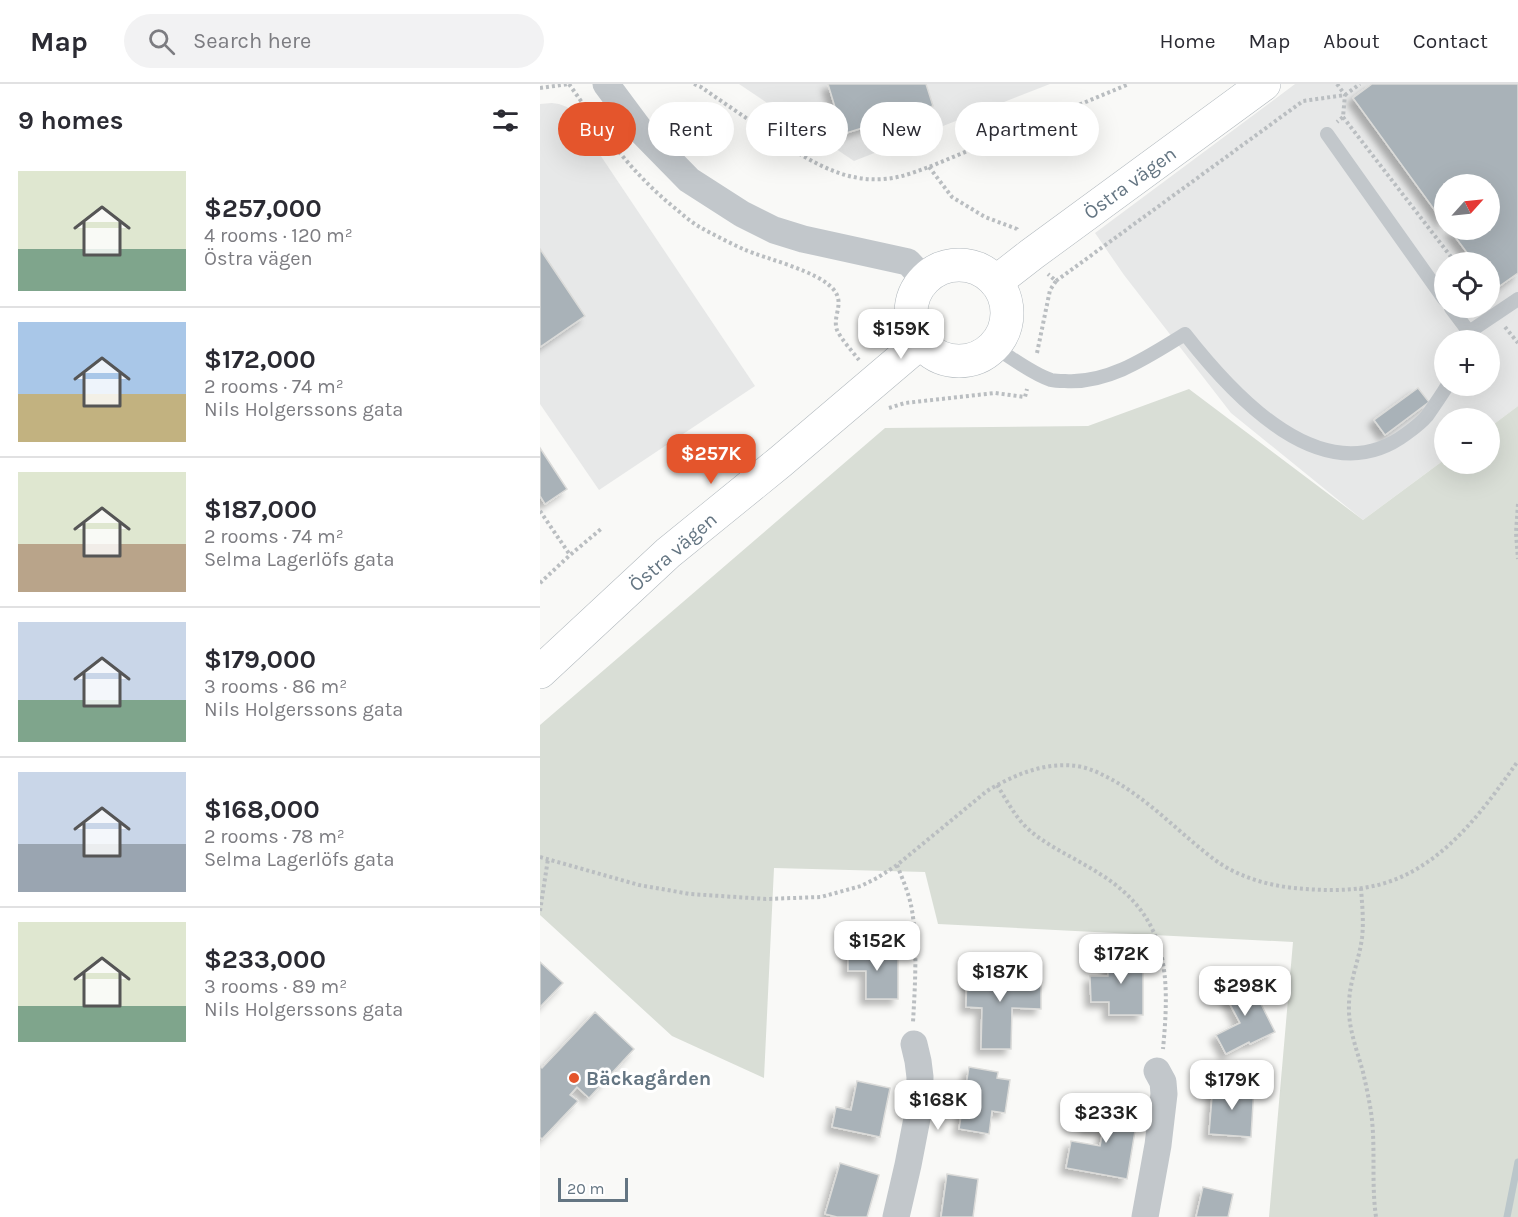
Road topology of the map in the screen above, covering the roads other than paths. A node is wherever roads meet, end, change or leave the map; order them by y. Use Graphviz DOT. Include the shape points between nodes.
graph roads {
  1 [pos="606,84"];
  2 [pos="1264,84"];
  3 [pos="1326,134"];
  4 [pos="924,279"];
  5 [pos="996,282"];
  6 [pos="1434,284"];
  7 [pos="1518,299"];
  8 [pos="1476,330"];
  9 [pos="920,344"];
  10 [pos="994,347"];
  11 [pos="1441,396"];
  12 [pos="540,672"];
  13 [pos="914,1044"];
  14 [pos="1157,1071"];
  15 [pos="896,1217"];
  16 [pos="1145,1217"];
  1 -- 4 [label="street" via="641,131 689,180 742,214 803,239 908,262"];
  2 -- 5 [label="main road, Östra vägen"];
  3 -- 6 [label="lane"];
  4 -- 5 [label="main road" via="937,269 953,265 969,266"];
  4 -- 9 [label="main road" via="914,293 910,310 912,328"];
  5 -- 10 [label="main road" via="1005,298 1007,315 1004,332"];
  7 -- 8 [label="lane"];
  9 -- 10 [label="main road" via="948,361 965,362"];
  9 -- 12 [label="main road, Östra vägen" via="881,395 780,462 668,553"];
  10 -- 11 [label="lane" via="1052,380 1078,382 1111,375 1185,334 1238,395 1269,421 1318,448 1346,453 1366,453 1399,440 1425,417"];
  13 -- 15 [label="street" via="920,1077 919,1108"];
  14 -- 16 [label="street" via="1164,1094"];
}
